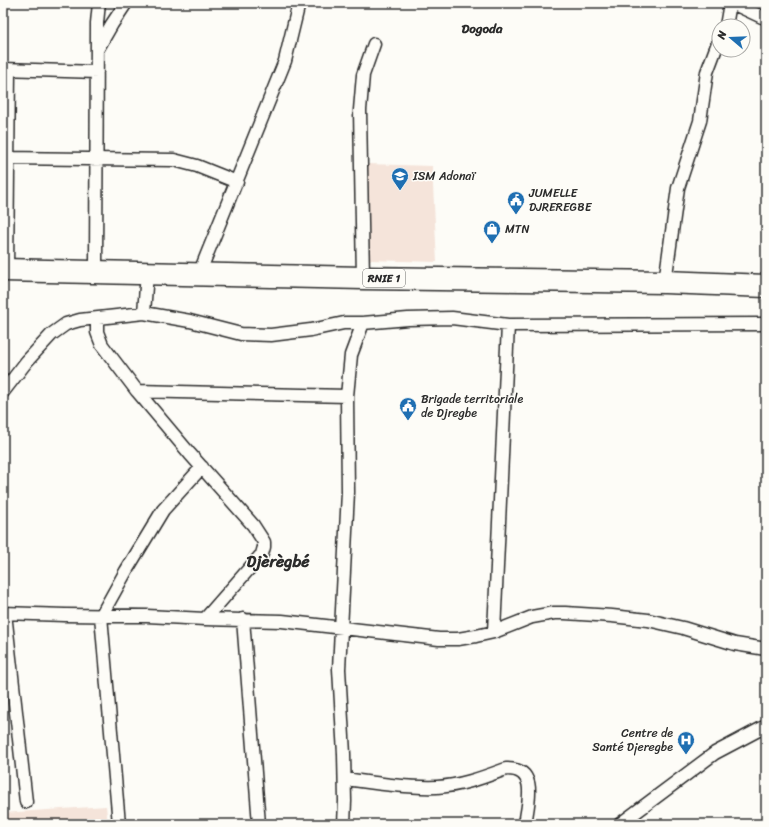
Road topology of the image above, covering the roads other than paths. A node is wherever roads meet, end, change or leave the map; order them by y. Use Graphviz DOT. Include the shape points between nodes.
graph roads {
  1 [pos="99,3"];
  2 [pos="126,3"];
  3 [pos="299,3"];
  4 [pos="731,3"];
  5 [pos="766,17"];
  6 [pos="728,18"];
  7 [pos="374,44"];
  8 [pos="97,51"];
  9 [pos="712,58"];
  10 [pos="6,69"];
  11 [pos="97,72"];
  12 [pos="5,159"];
  13 [pos="96,160"];
  14 [pos="237,182"];
  15 [pos="5,270"];
  16 [pos="96,272"];
  17 [pos="147,273"];
  18 [pos="199,274"];
  19 [pos="363,278"];
  20 [pos="665,282"];
  21 [pos="766,286"];
  22 [pos="144,314"];
  23 [pos="98,319"];
  24 [pos="363,323"];
  25 [pos="766,324"];
  26 [pos="508,325"];
  27 [pos="137,391"];
  28 [pos="3,392"];
  29 [pos="347,396"];
  30 [pos="202,467"];
  31 [pos="4,613"];
  32 [pos="101,616"];
  33 [pos="205,619"];
  34 [pos="243,619"];
  35 [pos="342,629"];
  36 [pos="494,632"];
  37 [pos="766,649"];
  38 [pos="766,726"];
  39 [pos="345,779"];
  40 [pos="26,802"];
  41 [pos="119,824"];
  42 [pos="260,824"];
  43 [pos="344,824"];
  44 [pos="525,824"];
  45 [pos="620,824"];
  1 -- 8 [label="street"];
  2 -- 8 [label="street"];
  3 -- 14 [label="street" via="284,61"];
  4 -- 5 [label="street"];
  4 -- 6 [label="street"];
  7 -- 19 [label="street" via="363,75 360,110"];
  8 -- 11 [label="street"];
  9 -- 20 [label="street" via="707,72 700,121 678,188"];
  10 -- 11 [label="street"];
  10 -- 12 [label="street"];
  11 -- 13 [label="street"];
  12 -- 13 [label="street"];
  12 -- 15 [label="street"];
  13 -- 14 [label="street" via="174,160"];
  13 -- 16 [label="street"];
  14 -- 18 [label="street"];
  15 -- 16 [label="highway, RNIE 1"];
  16 -- 17 [label="highway, RNIE 1"];
  17 -- 18 [label="highway, RNIE 1"];
  17 -- 22 [label="street"];
  18 -- 19 [label="highway, RNIE 1"];
  19 -- 20 [label="highway, RNIE 1"];
  20 -- 21 [label="highway, RNIE 1"];
  22 -- 23 [label="street"];
  22 -- 24 [label="street" via="196,322 240,334 271,335 344,323"];
  23 -- 27 [label="street" via="97,332 102,345"];
  23 -- 28 [label="street" via="66,324 52,334"];
  24 -- 26 [label="street" via="452,318"];
  24 -- 29 [label="street" via="351,355"];
  25 -- 26 [label="street"];
  26 -- 36 [label="street"];
  27 -- 29 [label="street"];
  27 -- 30 [label="street"];
  29 -- 35 [label="street" via="348,492"];
  30 -- 32 [label="street" via="163,510"];
  30 -- 33 [label="street" via="264,542 262,554"];
  31 -- 32 [label="street"];
  31 -- 40 [label="street"];
  32 -- 33 [label="street"];
  32 -- 41 [label="street"];
  33 -- 34 [label="street"];
  34 -- 35 [label="street"];
  34 -- 42 [label="street"];
  35 -- 36 [label="street" via="439,639 458,639"];
  35 -- 39 [label="street" via="339,669"];
  36 -- 37 [label="street" via="543,614 565,613 612,616 662,624 735,644"];
  38 -- 45 [label="street" via="715,753"];
  39 -- 43 [label="street"];
  39 -- 44 [label="street" via="438,787 470,782 512,769 525,775 529,784"];
}
